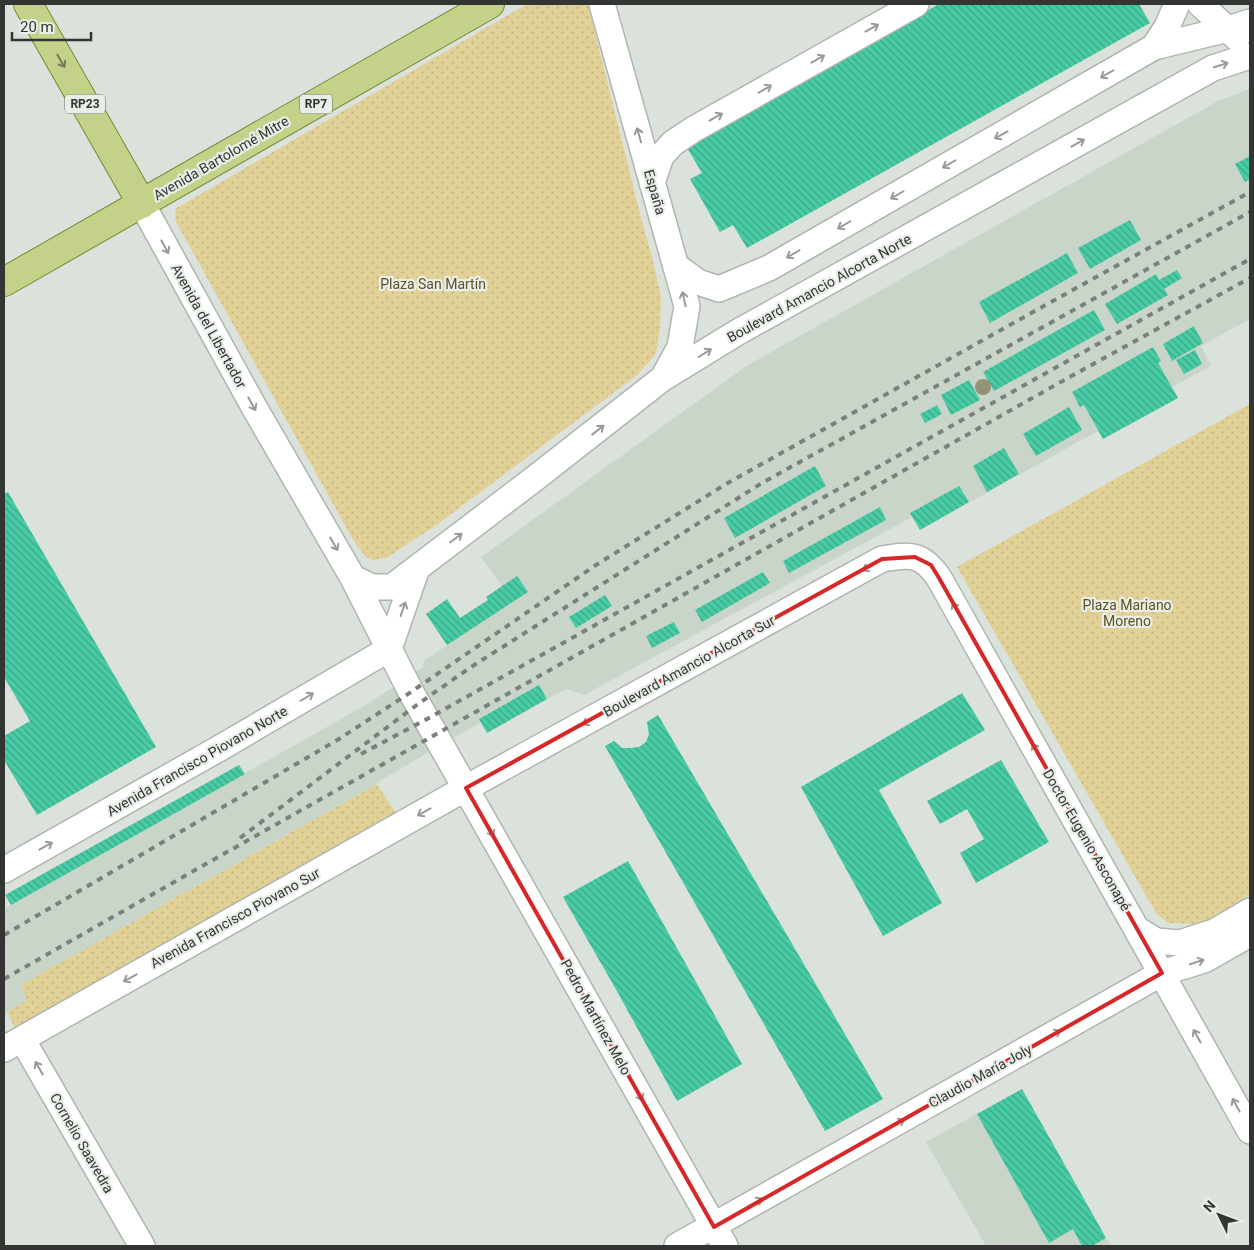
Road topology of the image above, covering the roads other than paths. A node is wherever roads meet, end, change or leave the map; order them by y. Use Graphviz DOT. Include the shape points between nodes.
graph roads {
  1 [pos="28,4"];
  2 [pos="490,4"];
  3 [pos="602,4"];
  4 [pos="916,4"];
  5 [pos="1177,4"];
  6 [pos="1200,4"];
  7 [pos="1239,25"];
  8 [pos="1154,47"];
  9 [pos="1250,51"];
  10 [pos="1250,56"];
  11 [pos="652,183"];
  12 [pos="142,204"];
  13 [pos="676,266"];
  14 [pos="4,282"];
  15 [pos="663,378"];
  16 [pos="915,557"];
  17 [pos="417,568"];
  18 [pos="354,578"];
  19 [pos="389,649"];
  20 [pos="466,788"];
  21 [pos="4,870"];
  22 [pos="1250,911"];
  23 [pos="1138,930"];
  24 [pos="1250,934"];
  25 [pos="1162,973"];
  26 [pos="13,1044"];
  27 [pos="1250,1131"];
  28 [pos="720,1236"];
  29 [pos="142,1246"];
  30 [pos="677,1246"];
  1 -- 12 [label="main road, Avenida del Libertador / RP23, one-way"];
  2 -- 12 [label="main road, Avenida Bartolomé Mitre / RP7"];
  11 -- 3 [label="street, España, one-way"];
  11 -- 4 [label="street, one-way" via="661,156 673,142"];
  5 -- 8 [label="street"];
  6 -- 7 [label="street"];
  7 -- 8 [label="street"];
  7 -- 9 [label="street"];
  8 -- 13 [label="street, one-way" via="770,268 719,289 698,282"];
  15 -- 10 [label="street, Boulevard Amancio Alcorta Norte, one-way" via="747,327 1213,68"];
  11 -- 13 [label="street, España"];
  12 -- 14 [label="main road, Avenida Bartolomé Mitre / RP7"];
  12 -- 18 [label="street, Avenida del Libertador / RP23, one-way" via="254,407"];
  15 -- 13 [label="street, España, one-way" via="680,347 687,306"];
  17 -- 15 [label="street, Boulevard Amancio Alcorta Norte, one-way"];
  16 -- 20 [label="street, Boulevard Amancio Alcorta Sur, one-way" via="882,559"];
  23 -- 16 [label="street, Doctor Eugenio Asconapé, one-way" via="939,578 930,566"];
  17 -- 18 [label="street, Boulevard Amancio Alcorta Norte" via="392,586 372,587"];
  19 -- 17 [label="street, one-way"];
  18 -- 19 [label="street, Avenida del Libertador / RP23"];
  19 -- 20 [label="street, Pedro Martínez Melo"];
  21 -- 19 [label="street, Avenida Francisco Piovano Norte, one-way"];
  20 -- 26 [label="street, Avenida Francisco Piovano Sur, one-way"];
  20 -- 28 [label="street, Pedro Martínez Melo, one-way"];
  22 -- 23 [label="street" via="1214,932 1180,943 1156,941"];
  23 -- 25 [label="street, Doctor Eugenio Asconapé"];
  25 -- 24 [label="street, Claudio María Joly, one-way" via="1204,960"];
  27 -- 25 [label="street, Doctor Eugenio Asconapé, one-way"];
  28 -- 25 [label="street, Claudio María Joly, one-way"];
  29 -- 26 [label="street, Cornelio Saavedra, one-way"];
  28 -- 30 [label="street, Claudio María Joly"];
}
